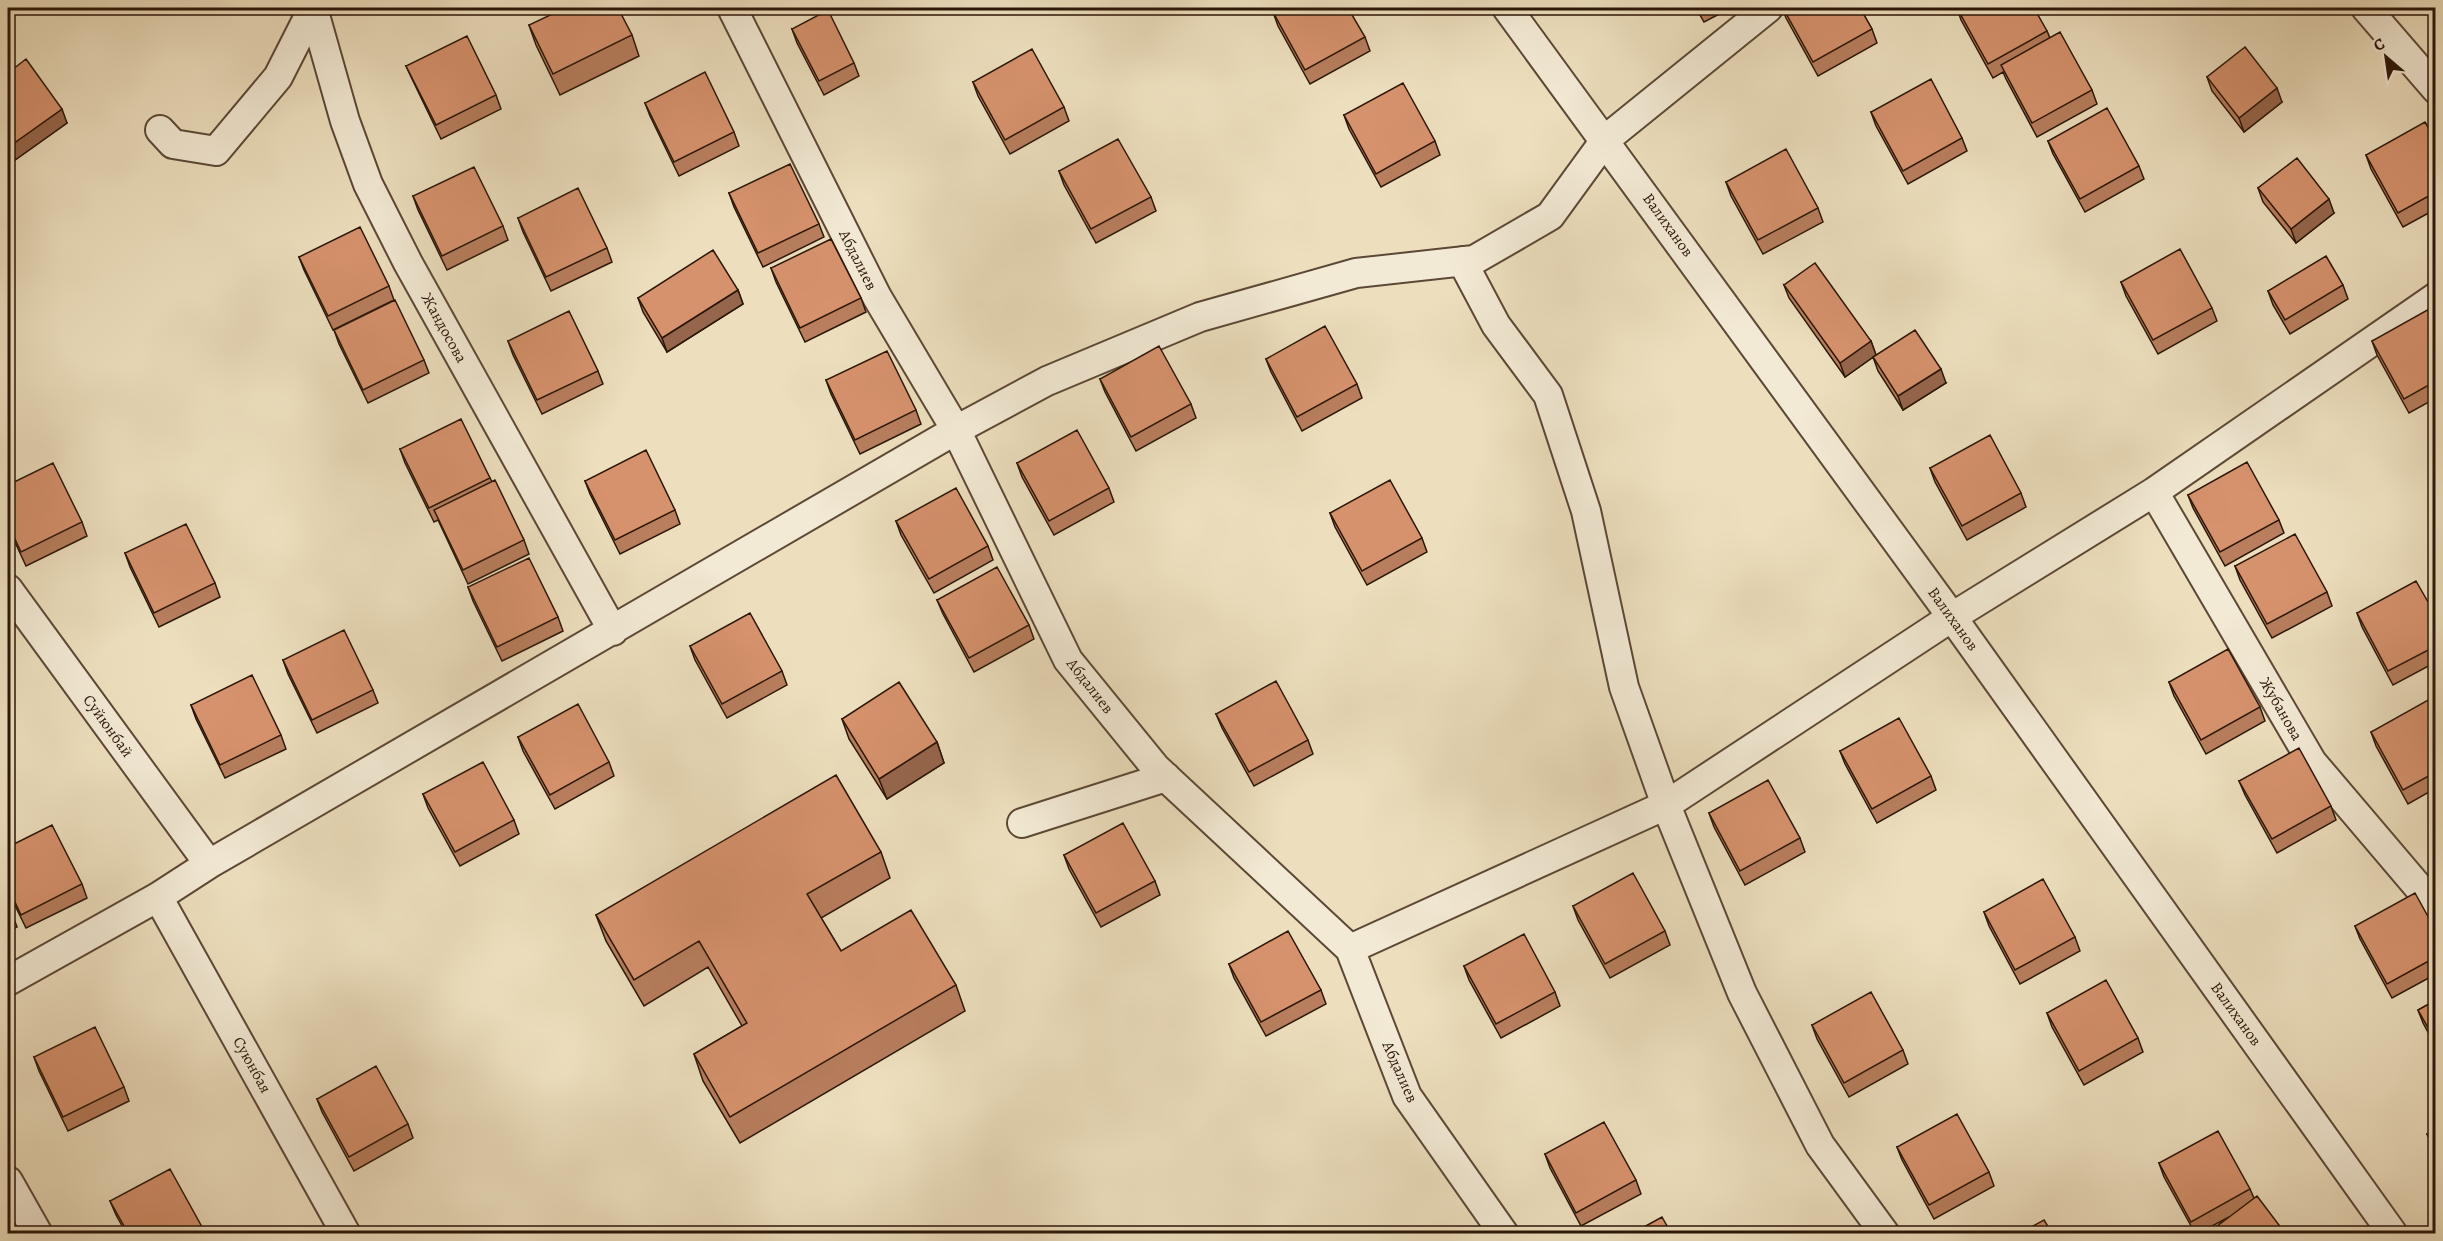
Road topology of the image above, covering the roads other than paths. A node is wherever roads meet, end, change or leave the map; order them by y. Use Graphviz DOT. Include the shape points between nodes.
graph roads {
  1 [pos="313,8"];
  2 [pos="732,8"];
  3 [pos="1507,8"];
  4 [pos="1768,8"];
  5 [pos="2366,8"];
  6 [pos="2436,89"];
  7 [pos="160,130"];
  8 [pos="1606,140"];
  9 [pos="1462,261"];
  10 [pos="2436,297"];
  11 [pos="956,430"];
  12 [pos="2154,492"];
  13 [pos="8,589"];
  14 [pos="1952,617"];
  15 [pos="613,631"];
  16 [pos="1166,777"];
  17 [pos="1666,805"];
  18 [pos="1022,823"];
  19 [pos="209,864"];
  20 [pos="158,897"];
  21 [pos="2436,908"];
  22 [pos="1350,949"];
  23 [pos="8,981"];
  24 [pos="8,1181"];
  25 [pos="38,1233"];
  26 [pos="346,1233"];
  27 [pos="1504,1233"];
  28 [pos="1885,1233"];
  29 [pos="2393,1233"];
  1 -- 7 [label="street" via="278,77 216,151 173,144"];
  1 -- 15 [label="street, Жандосова" via="345,121 368,184"];
  2 -- 11 [label="street, Абдалиев" via="877,297"];
  3 -- 8 [label="street, Валиханов"];
  4 -- 8 [label="street"];
  5 -- 6 [label="street"];
  8 -- 9 [label="street" via="1550,216 1474,260"];
  8 -- 14 [label="street, Валиханов"];
  9 -- 11 [label="street" via="1356,273 1200,317 1047,381"];
  9 -- 17 [label="street" via="1496,325 1548,395 1586,511 1624,687"];
  10 -- 12 [label="street"];
  11 -- 15 [label="street"];
  11 -- 16 [label="street, Абдалиев" via="1068,660"];
  12 -- 14 [label="street"];
  12 -- 21 [label="street, Жубанова" via="2312,762"];
  13 -- 19 [label="street, Суйюнбай"];
  14 -- 17 [label="street"];
  14 -- 29 [label="street, Валиханов"];
  15 -- 19 [label="street"];
  16 -- 18 [label="street"];
  16 -- 22 [label="street, Абдалиев"];
  17 -- 22 [label="street"];
  17 -- 28 [label="street" via="1742,993 1820,1144"];
  19 -- 20 [label="street"];
  20 -- 23 [label="street"];
  20 -- 26 [label="street, Суюнбая"];
  22 -- 27 [label="street, Абдалиев" via="1407,1096"];
  24 -- 25 [label="street"];
}
